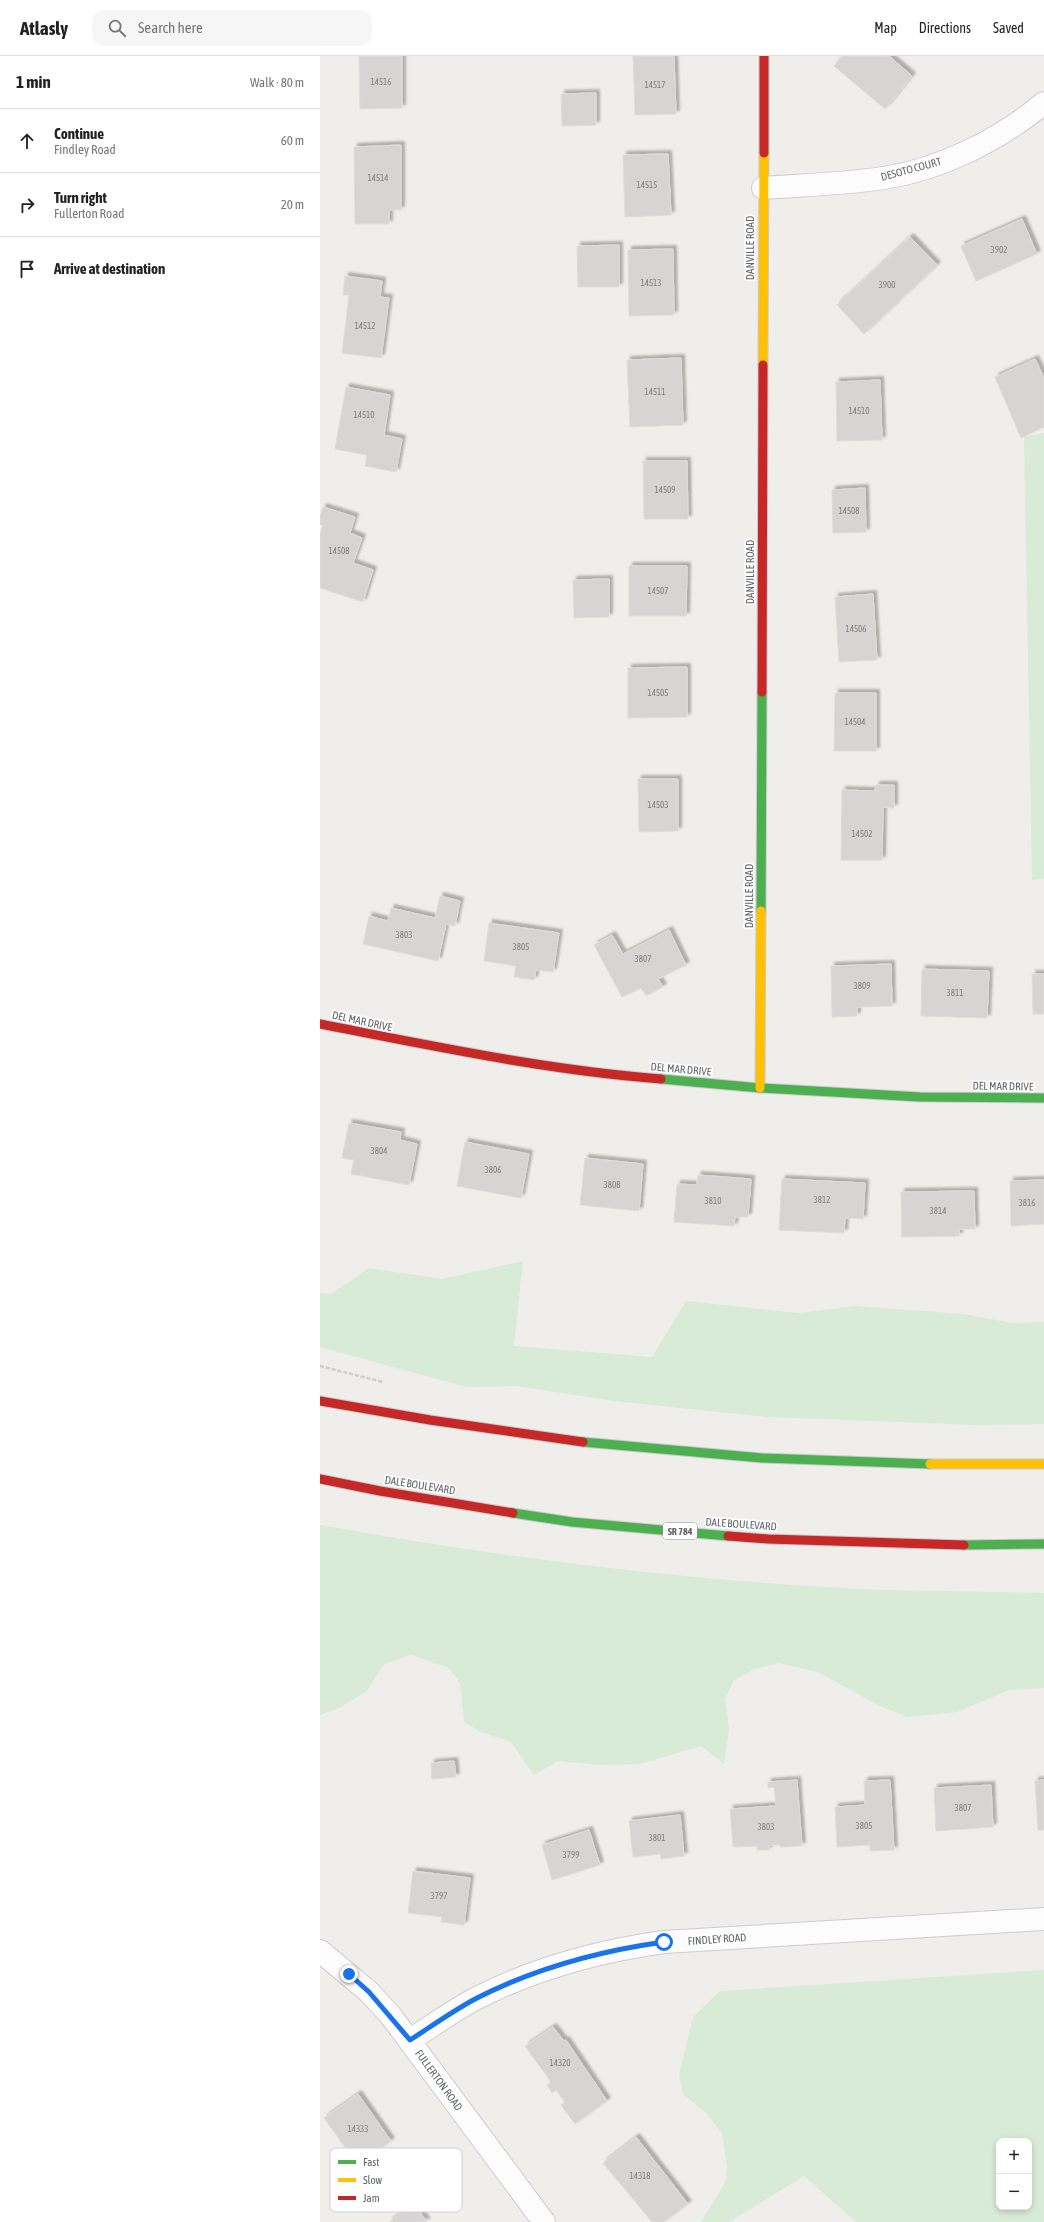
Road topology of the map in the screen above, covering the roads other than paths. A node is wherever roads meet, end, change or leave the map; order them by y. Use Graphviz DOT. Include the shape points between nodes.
graph roads {
  1 [pos="764,56"];
  2 [pos="1044,103"];
  3 [pos="763,188"];
  4 [pos="320,1024"];
  5 [pos="760,1088"];
  6 [pos="1044,1098"];
  7 [pos="320,1401"];
  8 [pos="1044,1464"];
  9 [pos="320,1479"];
  10 [pos="1044,1544"];
  11 [pos="1044,1919"];
  12 [pos="320,1951"];
  13 [pos="410,2040"];
  14 [pos="544,2222"];
  1 -- 3 [label="street, DANVILLE ROAD"];
  2 -- 3 [label="street, DESOTO COURT" via="1023,120 980,146 933,165 884,178"];
  3 -- 5 [label="street, DANVILLE ROAD"];
  4 -- 5 [label="street, DEL MAR DRIVE" via="457,1051 598,1074"];
  5 -- 6 [label="street, DEL MAR DRIVE" via="920,1097"];
  7 -- 8 [label="street" via="422,1420 590,1443 732,1456 943,1464"];
  9 -- 10 [label="street, DALE BOULEVARD / SR 784" via="580,1523 768,1539 924,1545"];
  11 -- 13 [label="street, FINDLEY ROAD" via="664,1942 634,1946 566,1962 506,1984 476,1999"];
  12 -- 13 [label="street, FULLERTON ROAD" via="369,1992"];
  13 -- 14 [label="street, FULLERTON ROAD"];
}
